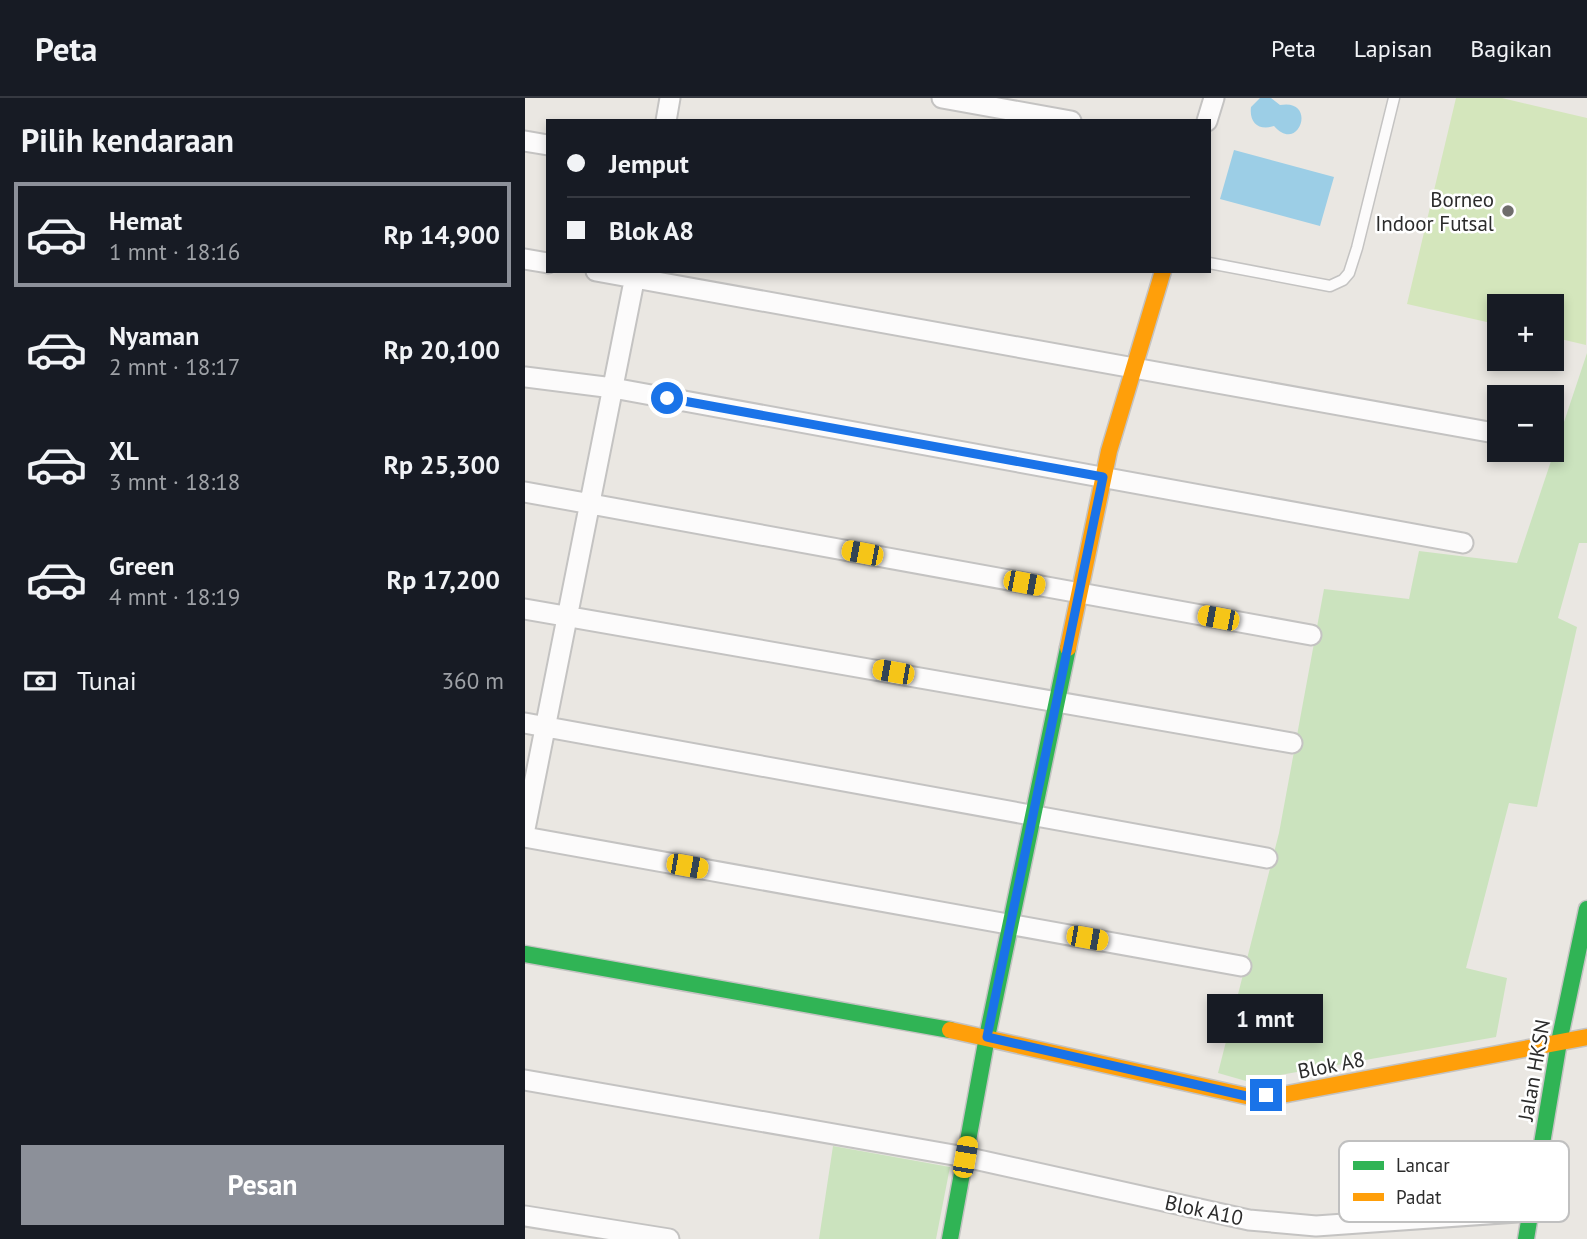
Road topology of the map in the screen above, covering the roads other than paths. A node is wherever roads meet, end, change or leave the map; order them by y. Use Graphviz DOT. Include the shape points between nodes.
graph roads {
  1 [pos="670,98"];
  2 [pos="942,98"];
  3 [pos="1214,98"];
  4 [pos="1394,98"];
  5 [pos="666,119"];
  6 [pos="1060,119"];
  7 [pos="1208,119"];
  8 [pos="525,141"];
  9 [pos="546,145"];
  10 [pos="525,259"];
  11 [pos="1211,262"];
  12 [pos="546,263"];
  13 [pos="616,273"];
  14 [pos="1162,273"];
  15 [pos="635,275"];
  16 [pos="1134,368"];
  17 [pos="525,377"];
  18 [pos="613,388"];
  19 [pos="1487,432"];
  20 [pos="1103,477"];
  21 [pos="525,492"];
  22 [pos="590,503"];
  23 [pos="1463,543"];
  24 [pos="1079,593"];
  25 [pos="525,609"];
  26 [pos="568,615"];
  27 [pos="1311,635"];
  28 [pos="1056,701"];
  29 [pos="525,723"];
  30 [pos="545,727"];
  31 [pos="1292,743"];
  32 [pos="1032,815"];
  33 [pos="525,829"];
  34 [pos="525,837"];
  35 [pos="1267,858"];
  36 [pos="1587,909"];
  37 [pos="1010,925"];
  38 [pos="525,954"];
  39 [pos="1241,966"];
  40 [pos="987,1037"];
  41 [pos="1587,1037"];
  42 [pos="1559,1042"];
  43 [pos="525,1080"];
  44 [pos="1543,1141"];
  45 [pos="965,1157"];
  46 [pos="525,1216"];
  47 [pos="1373,1222"];
  48 [pos="669,1239"];
  49 [pos="950,1239"];
  1 -- 5 [label="street"];
  2 -- 6 [label="street"];
  3 -- 7 [label="street"];
  4 -- 11 [label="lane" via="1357,248 1343,281 1330,286"];
  8 -- 9 [label="street"];
  10 -- 12 [label="street"];
  13 -- 15 [label="street"];
  14 -- 16 [label="street"];
  15 -- 16 [label="street"];
  15 -- 18 [label="street"];
  16 -- 19 [label="street"];
  16 -- 20 [label="street"];
  17 -- 18 [label="street"];
  18 -- 20 [label="street"];
  18 -- 22 [label="street"];
  20 -- 23 [label="street"];
  20 -- 24 [label="street"];
  21 -- 22 [label="street"];
  22 -- 24 [label="street"];
  22 -- 26 [label="street"];
  24 -- 27 [label="street"];
  24 -- 28 [label="street"];
  25 -- 26 [label="street"];
  26 -- 28 [label="street"];
  26 -- 30 [label="street"];
  28 -- 31 [label="street"];
  28 -- 32 [label="street"];
  29 -- 30 [label="street"];
  30 -- 32 [label="street"];
  30 -- 33 [label="street"];
  32 -- 35 [label="street"];
  32 -- 37 [label="street"];
  34 -- 37 [label="street"];
  36 -- 42 [label="street, Jalan HKSN"];
  37 -- 39 [label="street"];
  37 -- 40 [label="street"];
  38 -- 40 [label="street, Blok A8"];
  40 -- 42 [label="street, Blok A8" via="1246,1096 1287,1094"];
  40 -- 45 [label="street"];
  41 -- 42 [label="street, Blok A8"];
  42 -- 44 [label="street, Jalan HKSN"];
  43 -- 45 [label="street, Blok A10"];
  45 -- 47 [label="street, Blok A10" via="1248,1220 1316,1226"];
  45 -- 49 [label="street"];
  46 -- 48 [label="street"];
}
